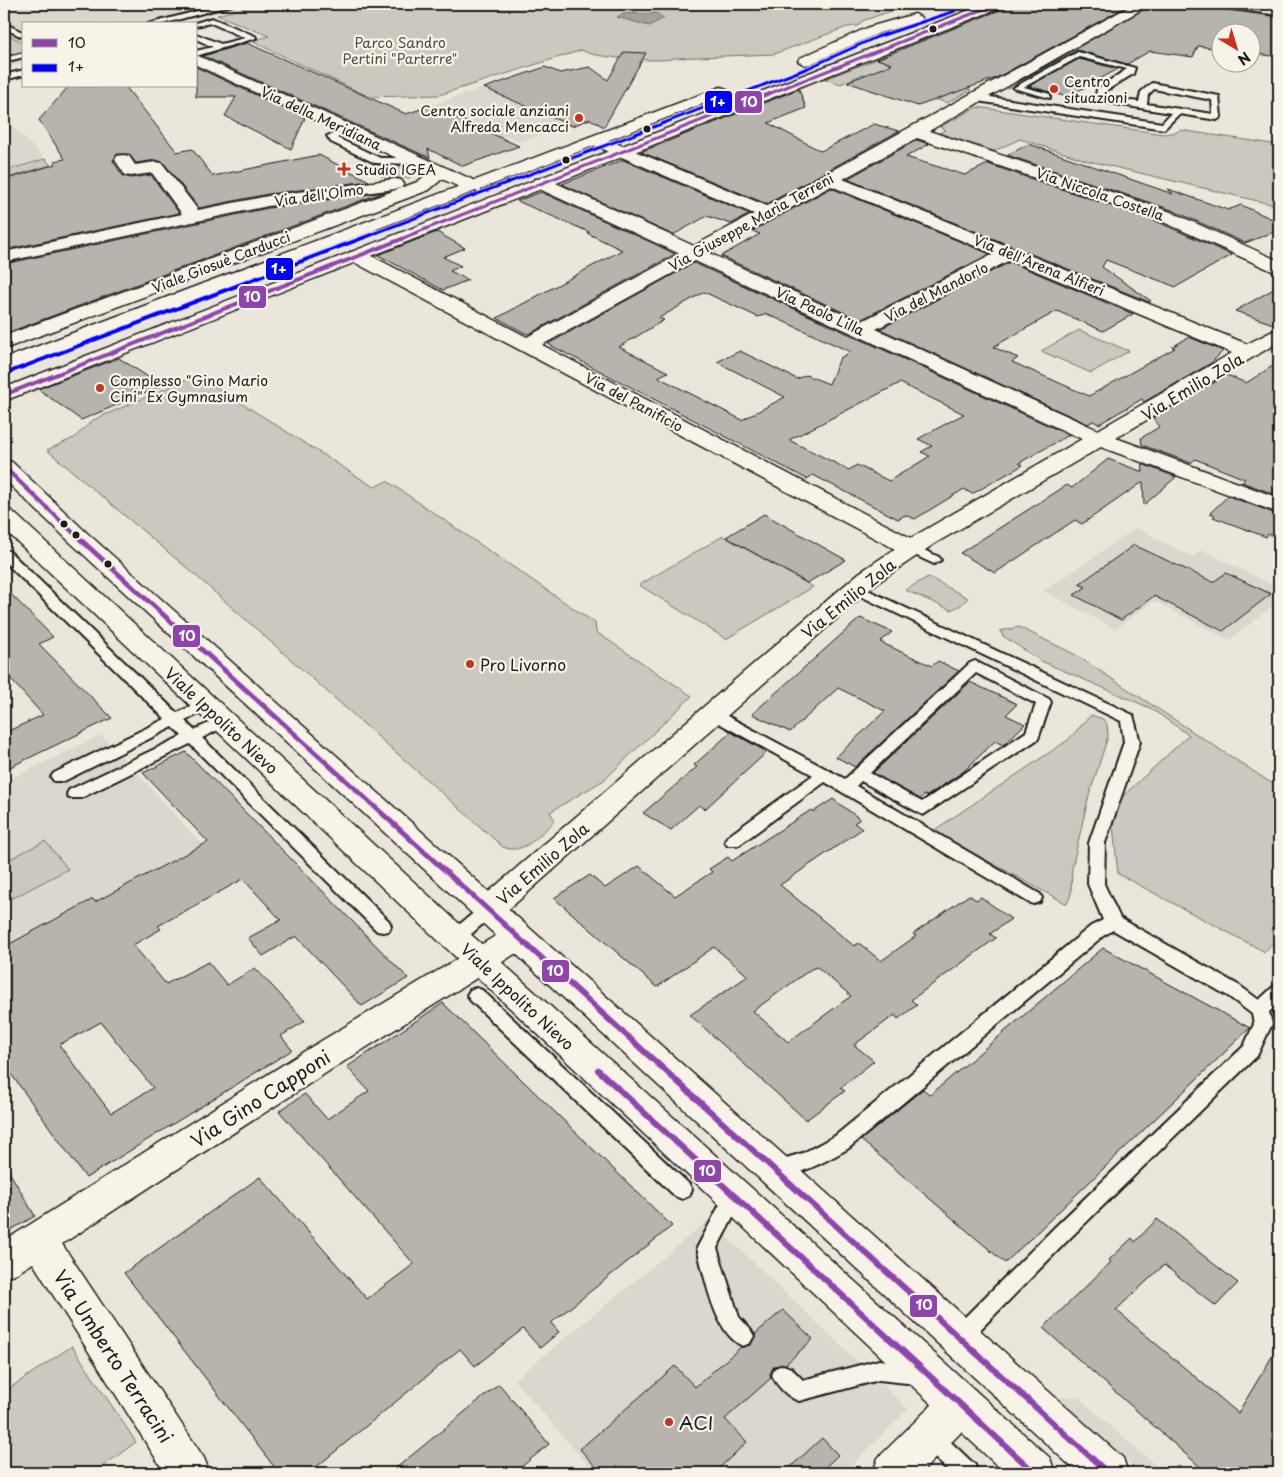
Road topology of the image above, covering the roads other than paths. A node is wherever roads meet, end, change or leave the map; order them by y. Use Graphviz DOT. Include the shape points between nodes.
graph roads {
  1 [pos="232,4"];
  2 [pos="954,4"];
  3 [pos="997,4"];
  4 [pos="1144,4"];
  5 [pos="1228,4"];
  6 [pos="1279,11"];
  7 [pos="160,22"];
  8 [pos="198,24"];
  9 [pos="4,25"];
  10 [pos="13,30"];
  11 [pos="4,32"];
  12 [pos="22,35"];
  13 [pos="198,37"];
  14 [pos="220,47"];
  15 [pos="198,55"];
  16 [pos="198,55"];
  17 [pos="22,56"];
  18 [pos="4,60"];
  19 [pos="22,73"];
  20 [pos="4,78"];
  21 [pos="1012,78"];
  22 [pos="1028,82"];
  23 [pos="1047,96"];
  24 [pos="977,98"];
  25 [pos="1144,104"];
  26 [pos="1178,110"];
  27 [pos="916,132"];
  28 [pos="595,140"];
  29 [pos="622,152"];
  30 [pos="123,160"];
  31 [pos="439,175"];
  32 [pos="829,179"];
  33 [pos="541,183"];
  34 [pos="474,187"];
  35 [pos="768,212"];
  36 [pos="194,217"];
  37 [pos="694,252"];
  38 [pos="1010,253"];
  39 [pos="357,256"];
  40 [pos="4,257"];
  41 [pos="1279,268"];
  42 [pos="861,329"];
  43 [pos="1279,334"];
  44 [pos="4,343"];
  45 [pos="526,346"];
  46 [pos="1248,352"];
  47 [pos="4,366"];
  48 [pos="4,395"];
  49 [pos="1100,439"];
  50 [pos="4,467"];
  51 [pos="1279,506"];
  52 [pos="8,525"];
  53 [pos="925,552"];
  54 [pos="4,554"];
  55 [pos="855,588"];
  56 [pos="216,712"];
  57 [pos="711,713"];
  58 [pos="175,720"];
  59 [pos="192,737"];
  60 [pos="860,774"];
  61 [pos="824,775"];
  62 [pos="59,777"];
  63 [pos="846,787"];
  64 [pos="75,794"];
  65 [pos="732,841"];
  66 [pos="1034,898"];
  67 [pos="488,910"];
  68 [pos="1113,922"];
  69 [pos="383,926"];
  70 [pos="518,937"];
  71 [pos="470,965"];
  72 [pos="1279,992"];
  73 [pos="1260,1010"];
  74 [pos="773,1169"];
  75 [pos="682,1190"];
  76 [pos="735,1195"];
  77 [pos="38,1239"];
  78 [pos="4,1261"];
  79 [pos="743,1336"];
  80 [pos="959,1336"];
  81 [pos="783,1375"];
  82 [pos="931,1376"];
  83 [pos="961,1404"];
  84 [pos="929,1437"];
  85 [pos="189,1473"];
  86 [pos="893,1473"];
  87 [pos="968,1473"];
  88 [pos="1035,1473"];
  89 [pos="1108,1473"];
  1 -- 7 [label="lane"];
  2 -- 28 [label="street, Viale Giosuè Carducci" via="849,47"];
  3 -- 29 [label="street" via="704,123"];
  4 -- 21 [label="street, Via Giuseppe Maria Terreni"];
  5 -- 6 [label="street"];
  8 -- 14 [label="lane" via="212,20 252,38"];
  9 -- 10 [label="lane"];
  10 -- 11 [label="lane"];
  10 -- 12 [label="lane"];
  13 -- 14 [label="lane"];
  14 -- 15 [label="lane"];
  16 -- 31 [label="street, Via della Meridiana"];
  17 -- 18 [label="lane"];
  19 -- 20 [label="lane"];
  21 -- 22 [label="lane"];
  21 -- 24 [label="street, Via Giuseppe Maria Terreni"];
  22 -- 23 [label="lane" via="1017,88"];
  22 -- 25 [label="lane" via="1078,54 1131,68 1130,72 1100,91 1100,96 1115,102"];
  24 -- 26 [label="lane" via="1164,126"];
  24 -- 27 [label="street, Via Giuseppe Maria Terreni"];
  25 -- 26 [label="lane"];
  25 -- 26 [label="lane" via="1144,94 1152,86 1216,98 1217,117"];
  27 -- 32 [label="street, Via Giuseppe Maria Terreni"];
  27 -- 41 [label="street, Via Niccola Costella" via="1165,216"];
  28 -- 29 [label="street"];
  28 -- 34 [label="street, Viale Giosuè Carducci"];
  29 -- 33 [label="street"];
  29 -- 35 [label="street"];
  30 -- 36 [label="street" via="131,171 156,167"];
  31 -- 34 [label="street, Via della Meridiana"];
  31 -- 36 [label="street, Via dell'Olmo" via="268,201"];
  31 -- 44 [label="street, Viale Giosuè Carducci" via="423,186"];
  32 -- 35 [label="street, Via Giuseppe Maria Terreni"];
  32 -- 38 [label="street, Via dell'Arena Alfieri"];
  33 -- 37 [label="street, Via Paolo Lilla"];
  33 -- 39 [label="street"];
  34 -- 47 [label="street, Viale Giosuè Carducci"];
  35 -- 37 [label="street, Via Giuseppe Maria Terreni"];
  36 -- 40 [label="street, Via dell'Olmo"];
  37 -- 42 [label="street, Via Paolo Lilla"];
  37 -- 45 [label="street, Via Giuseppe Maria Terreni"];
  38 -- 42 [label="street, Via del Mandorlo"];
  38 -- 46 [label="street, Via dell'Arena Alfieri"];
  39 -- 45 [label="street, Via del Panificio"];
  39 -- 48 [label="street"];
  42 -- 49 [label="street, Via Paolo Lilla"];
  43 -- 46 [label="street, Via Emilio Zola"];
  45 -- 53 [label="street, Via del Panificio"];
  46 -- 49 [label="street, Via Emilio Zola"];
  49 -- 51 [label="street, Via Paolo Lilla"];
  49 -- 53 [label="street, Via Emilio Zola"];
  50 -- 67 [label="street"];
  52 -- 56 [label="street, Viale Ippolito Nievo"];
  53 -- 55 [label="street, Via Emilio Zola"];
  54 -- 58 [label="lane, Viale Ippolito Nievo"];
  55 -- 57 [label="street, Via Emilio Zola"];
  55 -- 68 [label="lane" via="1128,718 1132,742 1097,843 1096,884"];
  56 -- 58 [label="lane"];
  56 -- 59 [label="lane"];
  56 -- 71 [label="street, Viale Ippolito Nievo"];
  57 -- 61 [label="lane"];
  57 -- 67 [label="street, Via Emilio Zola"];
  58 -- 59 [label="lane, Viale Ippolito Nievo"];
  58 -- 62 [label="lane"];
  59 -- 64 [label="lane"];
  59 -- 69 [label="lane, Viale Ippolito Nievo"];
  60 -- 60 [label="lane" via="975,666 1044,702 1032,735 923,809"];
  60 -- 63 [label="lane"];
  61 -- 63 [label="lane"];
  61 -- 65 [label="lane"];
  63 -- 66 [label="lane"];
  67 -- 70 [label="street"];
  67 -- 71 [label="lane"];
  68 -- 73 [label="lane"];
  68 -- 74 [label="lane" via="1097,931 842,1142 796,1165"];
  70 -- 71 [label="street, Via Gino Capponi"];
  70 -- 74 [label="street"];
  71 -- 75 [label="lane"];
  71 -- 76 [label="street, Viale Ippolito Nievo"];
  71 -- 77 [label="street, Via Gino Capponi"];
  72 -- 73 [label="lane"];
  73 -- 80 [label="lane" via="1263,1024 1250,1051"];
  74 -- 80 [label="street"];
  76 -- 79 [label="lane" via="708,1248 730,1323"];
  76 -- 82 [label="street, Viale Ippolito Nievo"];
  77 -- 78 [label="street, Via Gino Capponi"];
  77 -- 85 [label="street, Via Umberto Terracini"];
  80 -- 89 [label="street"];
  81 -- 82 [label="lane" via="800,1391 879,1370"];
  82 -- 83 [label="street, Viale Ippolito Nievo"];
  83 -- 84 [label="street"];
  83 -- 88 [label="street, Viale Ippolito Nievo"];
  84 -- 86 [label="street"];
  84 -- 87 [label="lane"];
}
